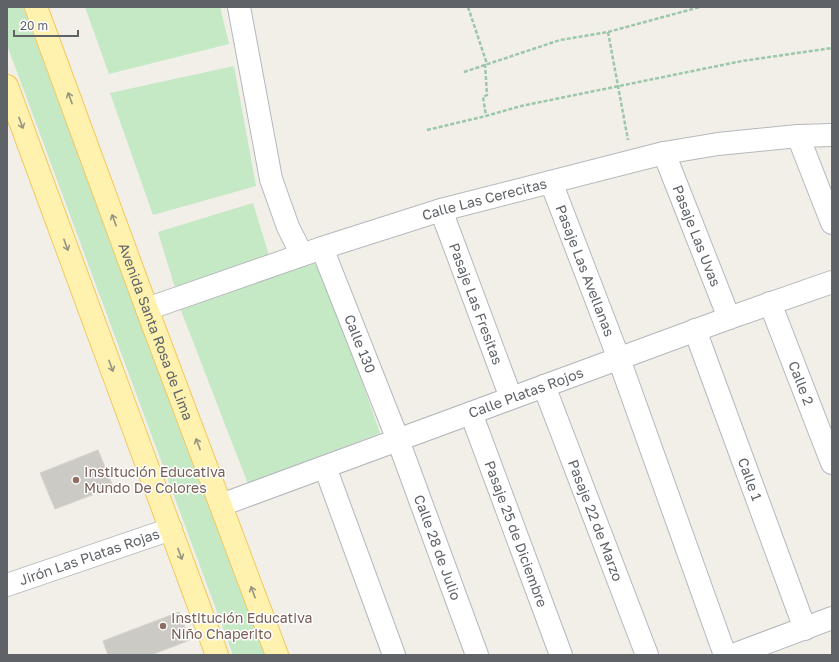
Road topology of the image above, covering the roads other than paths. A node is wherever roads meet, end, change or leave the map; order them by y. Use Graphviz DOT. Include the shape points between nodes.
graph roads {
  1 [pos="36,7"];
  2 [pos="239,7"];
  3 [pos="7,86"];
  4 [pos="832,135"];
  5 [pos="798,136"];
  6 [pos="664,153"];
  7 [pos="551,182"];
  8 [pos="441,210"];
  9 [pos="832,223"];
  10 [pos="312,251"];
  11 [pos="832,282"];
  12 [pos="770,303"];
  13 [pos="147,310"];
  14 [pos="730,318"];
  15 [pos="695,330"];
  16 [pos="619,359"];
  17 [pos="544,386"];
  18 [pos="511,398"];
  19 [pos="471,413"];
  20 [pos="398,440"];
  21 [pos="832,463"];
  22 [pos="325,467"];
  23 [pos="221,505"];
  24 [pos="171,529"];
  25 [pos="7,585"];
  26 [pos="832,618"];
  27 [pos="805,628"];
  28 [pos="217,655"];
  29 [pos="277,655"];
  30 [pos="394,655"];
  31 [pos="477,655"];
  32 [pos="562,655"];
  33 [pos="647,655"];
  34 [pos="726,655"];
  35 [pos="733,655"];
  13 -- 1 [label="main road, Avenida Santa Rosa de Lima, one-way"];
  2 -- 10 [label="street, Calle 130" via="271,179 288,227"];
  3 -- 24 [label="main road, one-way"];
  4 -- 5 [label="street, Calle Las Cerecitas"];
  5 -- 6 [label="street, Calle Las Cerecitas" via="718,144"];
  5 -- 9 [label="street"];
  6 -- 7 [label="street, Calle Las Cerecitas"];
  6 -- 14 [label="street, Pasaje Las Uvas"];
  7 -- 8 [label="street, Calle Las Cerecitas"];
  7 -- 16 [label="street, Pasaje Las Avellanas"];
  8 -- 10 [label="street, Calle Las Cerecitas"];
  8 -- 18 [label="street, Pasaje Las Fresitas"];
  10 -- 13 [label="street, Calle Las Cerecitas"];
  10 -- 20 [label="street, Calle 130"];
  11 -- 12 [label="street, Calle Platas Rojos"];
  12 -- 14 [label="street, Calle Platas Rojos"];
  12 -- 21 [label="street, Calle 2"];
  23 -- 13 [label="main road, Avenida Santa Rosa de Lima, one-way"];
  14 -- 15 [label="street, Calle Platas Rojos"];
  15 -- 16 [label="street, Calle Platas Rojos"];
  15 -- 27 [label="street, Calle 1"];
  16 -- 17 [label="street, Calle Platas Rojos"];
  16 -- 34 [label="street, Pasaje Las Avellanas"];
  17 -- 18 [label="street, Calle Platas Rojos"];
  17 -- 33 [label="street, Pasaje 22 de Marzo"];
  18 -- 19 [label="street, Calle Platas Rojos"];
  19 -- 20 [label="street, Calle Platas Rojos"];
  19 -- 32 [label="street, Pasaje 25 de Diciembre"];
  20 -- 22 [label="street, Calle Platas Rojos"];
  20 -- 31 [label="street, Calle 28 de Julio"];
  22 -- 23 [label="street, Calle Platas Rojos"];
  22 -- 30 [label="street"];
  29 -- 23 [label="main road, Avenida Santa Rosa de Lima, one-way"];
  24 -- 25 [label="street, Jirón Las Platas Rojas"];
  24 -- 28 [label="main road, one-way"];
  26 -- 27 [label="street"];
  27 -- 35 [label="street"];
}
